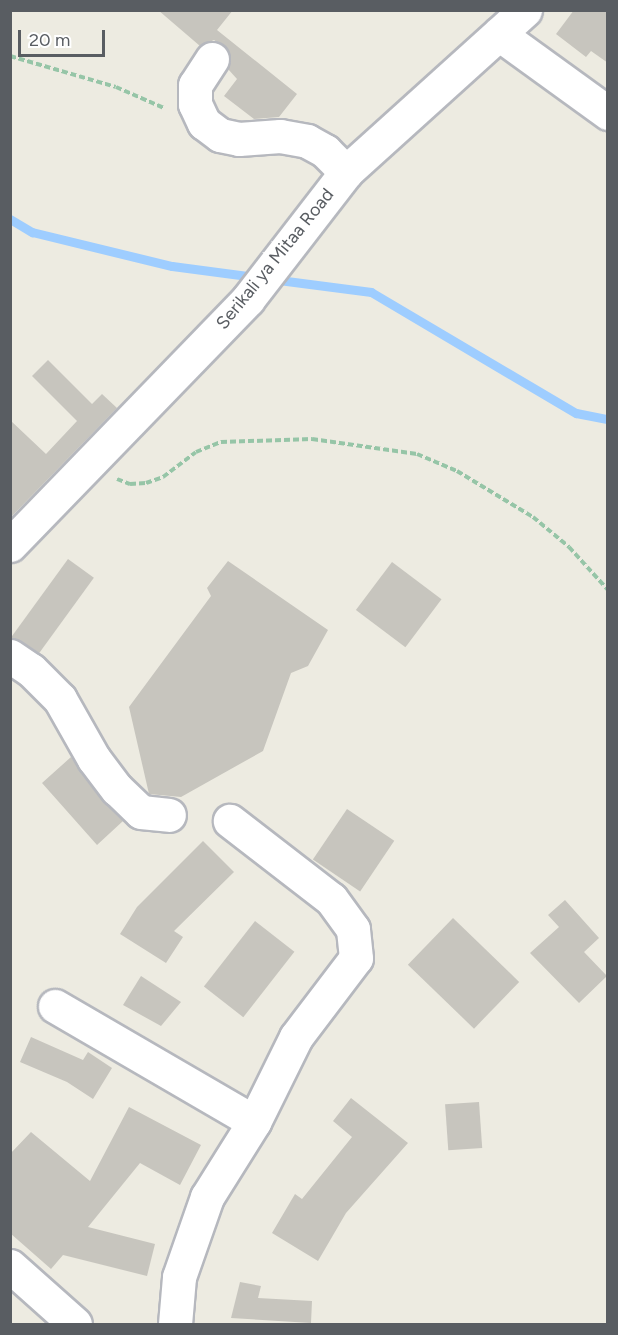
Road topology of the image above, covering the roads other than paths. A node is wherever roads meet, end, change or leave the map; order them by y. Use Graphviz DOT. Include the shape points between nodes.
graph roads {
  1 [pos="525,10"];
  2 [pos="500,34"];
  3 [pos="212,59"];
  4 [pos="608,112"];
  5 [pos="346,172"];
  6 [pos="10,545"];
  7 [pos="10,656"];
  8 [pos="169,814"];
  9 [pos="230,821"];
  10 [pos="55,1006"];
  11 [pos="254,1122"];
  12 [pos="10,1266"];
  13 [pos="75,1324"];
  14 [pos="175,1324"];
  1 -- 2 [label="street, Serikali ya Mitaa Road"];
  2 -- 4 [label="street"];
  2 -- 5 [label="street, Serikali ya Mitaa Road"];
  3 -- 5 [label="street" via="195,85 195,104 204,123 220,135 239,139 280,136 307,141 325,151"];
  5 -- 6 [label="street, Serikali ya Mitaa Road" via="248,299"];
  7 -- 8 [label="street" via="31,670 60,699 94,759 117,789 141,812"];
  9 -- 11 [label="street" via="331,899 353,929 357,946 357,958 347,974 296,1037"];
  10 -- 11 [label="street"];
  11 -- 14 [label="street" via="207,1197 179,1277"];
  12 -- 13 [label="street"];
}
